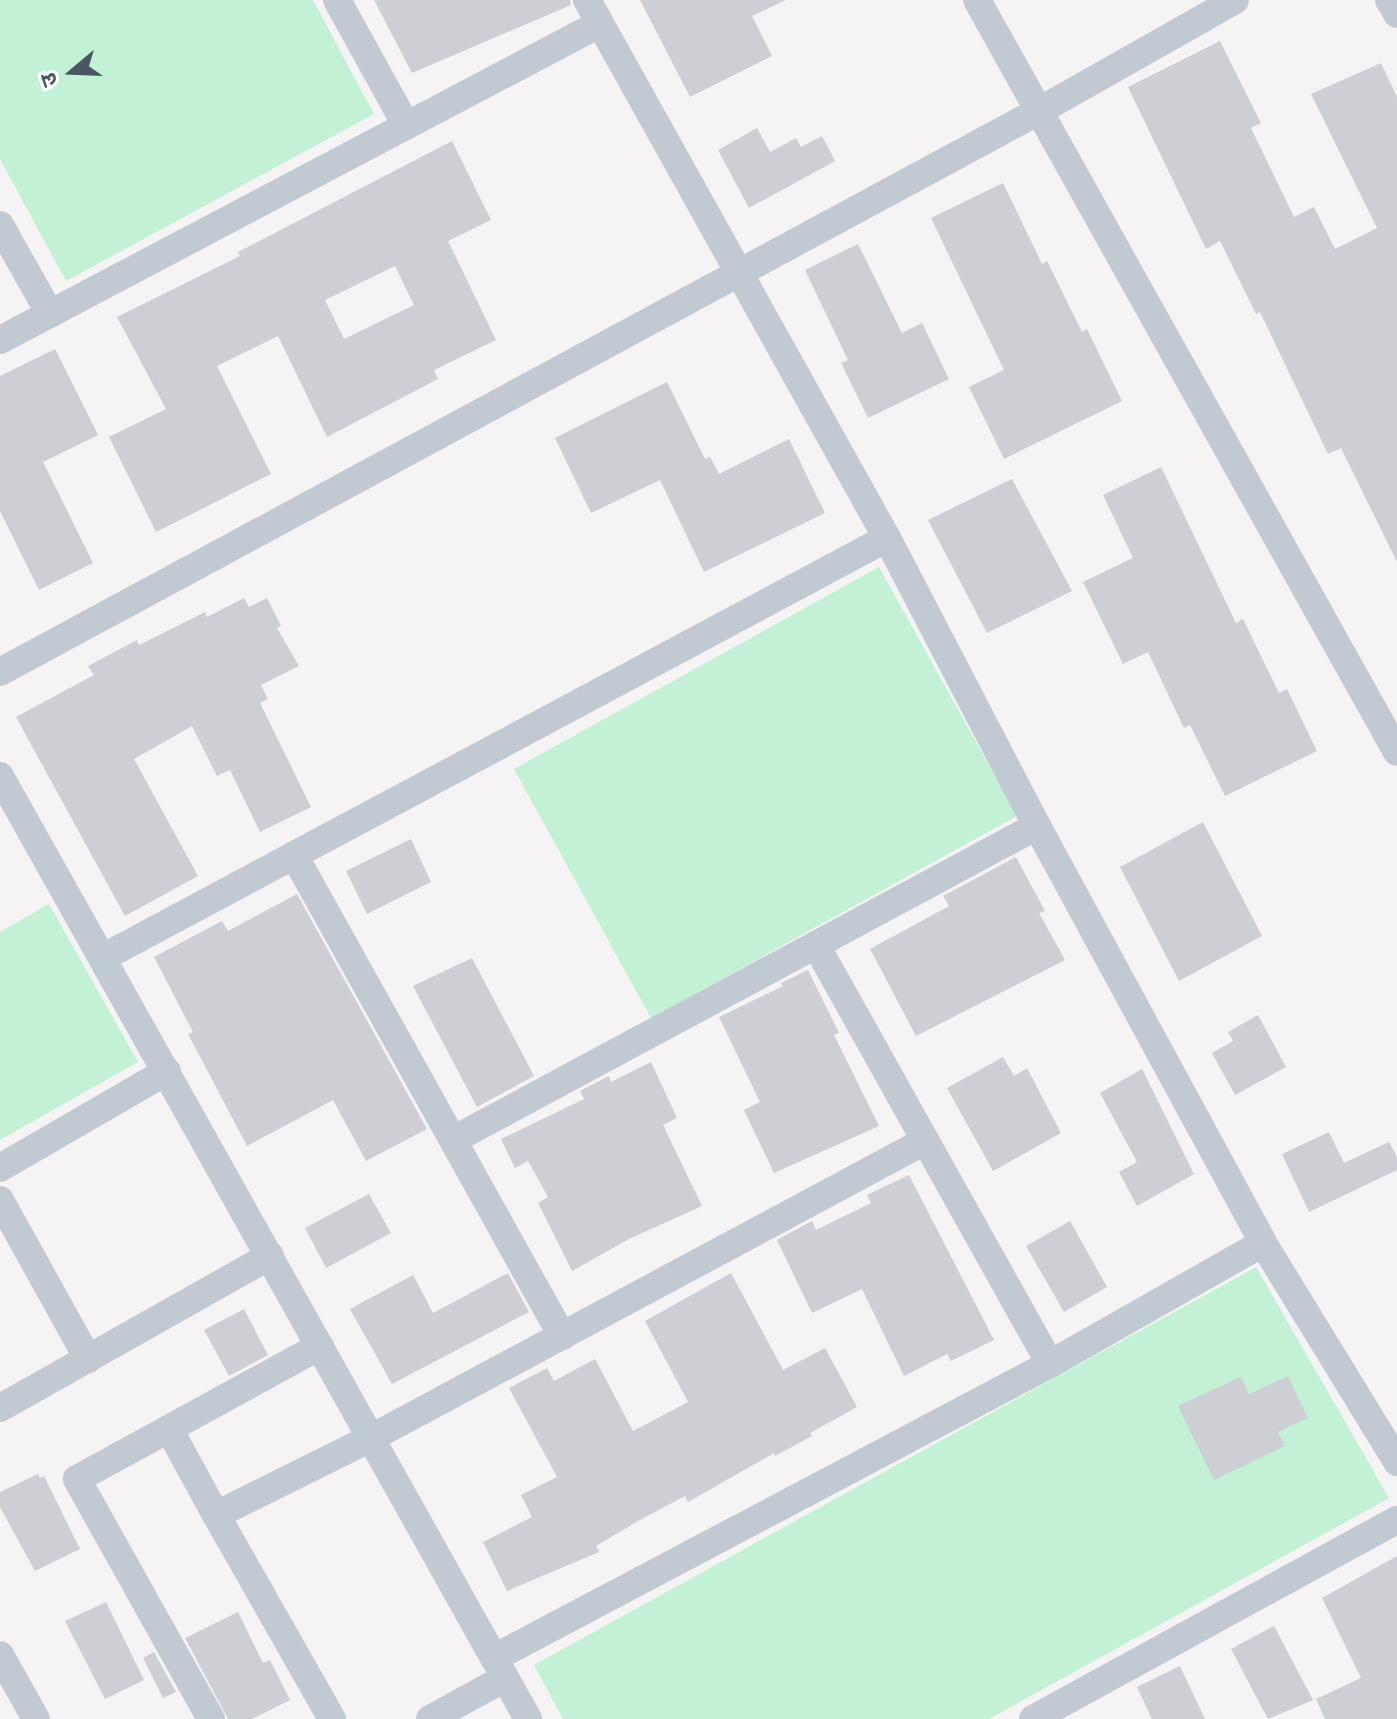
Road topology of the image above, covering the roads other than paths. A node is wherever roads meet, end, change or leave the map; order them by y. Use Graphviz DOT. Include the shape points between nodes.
graph roads {
  1 [pos="337,0"];
  2 [pos="977,0"];
  3 [pos="1235,0"];
  4 [pos="1389,0"];
  5 [pos="593,12"];
  6 [pos="1397,14"];
  7 [pos="1039,111"];
  8 [pos="406,125"];
  9 [pos="0,225"];
  10 [pos="737,272"];
  11 [pos="50,314"];
  12 [pos="0,340"];
  13 [pos="887,538"];
  14 [pos="0,672"];
  15 [pos="1397,752"];
  16 [pos="0,776"];
  17 [pos="1037,826"];
  18 [pos="294,855"];
  19 [pos="816,945"];
  20 [pos="104,957"];
  21 [pos="167,1071"];
  22 [pos="453,1140"];
  23 [pos="925,1141"];
  24 [pos="0,1168"];
  25 [pos="0,1200"];
  26 [pos="1263,1243"];
  27 [pos="270,1256"];
  28 [pos="562,1336"];
  29 [pos="320,1346"];
  30 [pos="88,1359"];
  31 [pos="1050,1364"];
  32 [pos="0,1408"];
  33 [pos="169,1429"];
  34 [pos="371,1438"];
  35 [pos="1397,1462"];
  36 [pos="216,1515"];
  37 [pos="1397,1520"];
  38 [pos="0,1655"];
  39 [pos="500,1668"];
  40 [pos="36,1719"];
  41 [pos="211,1719"];
  42 [pos="332,1719"];
  43 [pos="430,1719"];
  44 [pos="528,1719"];
  45 [pos="1033,1719"];
  1 -- 8 [label="street"];
  2 -- 7 [label="street"];
  3 -- 7 [label="street"];
  4 -- 6 [label="street"];
  5 -- 8 [label="street"];
  5 -- 10 [label="street"];
  7 -- 10 [label="street"];
  7 -- 15 [label="street"];
  8 -- 11 [label="street"];
  9 -- 11 [label="street"];
  10 -- 13 [label="street"];
  10 -- 14 [label="street"];
  11 -- 12 [label="street"];
  13 -- 17 [label="street"];
  13 -- 18 [label="street"];
  16 -- 20 [label="street"];
  17 -- 19 [label="street"];
  17 -- 26 [label="street"];
  18 -- 20 [label="street"];
  18 -- 22 [label="street"];
  19 -- 22 [label="street"];
  19 -- 23 [label="street"];
  20 -- 21 [label="street"];
  21 -- 24 [label="street"];
  21 -- 27 [label="street"];
  22 -- 28 [label="street"];
  23 -- 28 [label="street"];
  23 -- 31 [label="street"];
  25 -- 30 [label="street"];
  26 -- 31 [label="street"];
  26 -- 35 [label="street"];
  27 -- 29 [label="street"];
  27 -- 30 [label="street"];
  28 -- 34 [label="street"];
  29 -- 33 [label="street"];
  29 -- 34 [label="street"];
  30 -- 32 [label="street"];
  31 -- 39 [label="street"];
  33 -- 36 [label="street"];
  33 -- 41 [label="street" via="77,1479"];
  34 -- 36 [label="street"];
  34 -- 39 [label="street"];
  36 -- 42 [label="street"];
  37 -- 45 [label="street"];
  38 -- 40 [label="street"];
  39 -- 43 [label="street"];
  39 -- 44 [label="street"];
}
